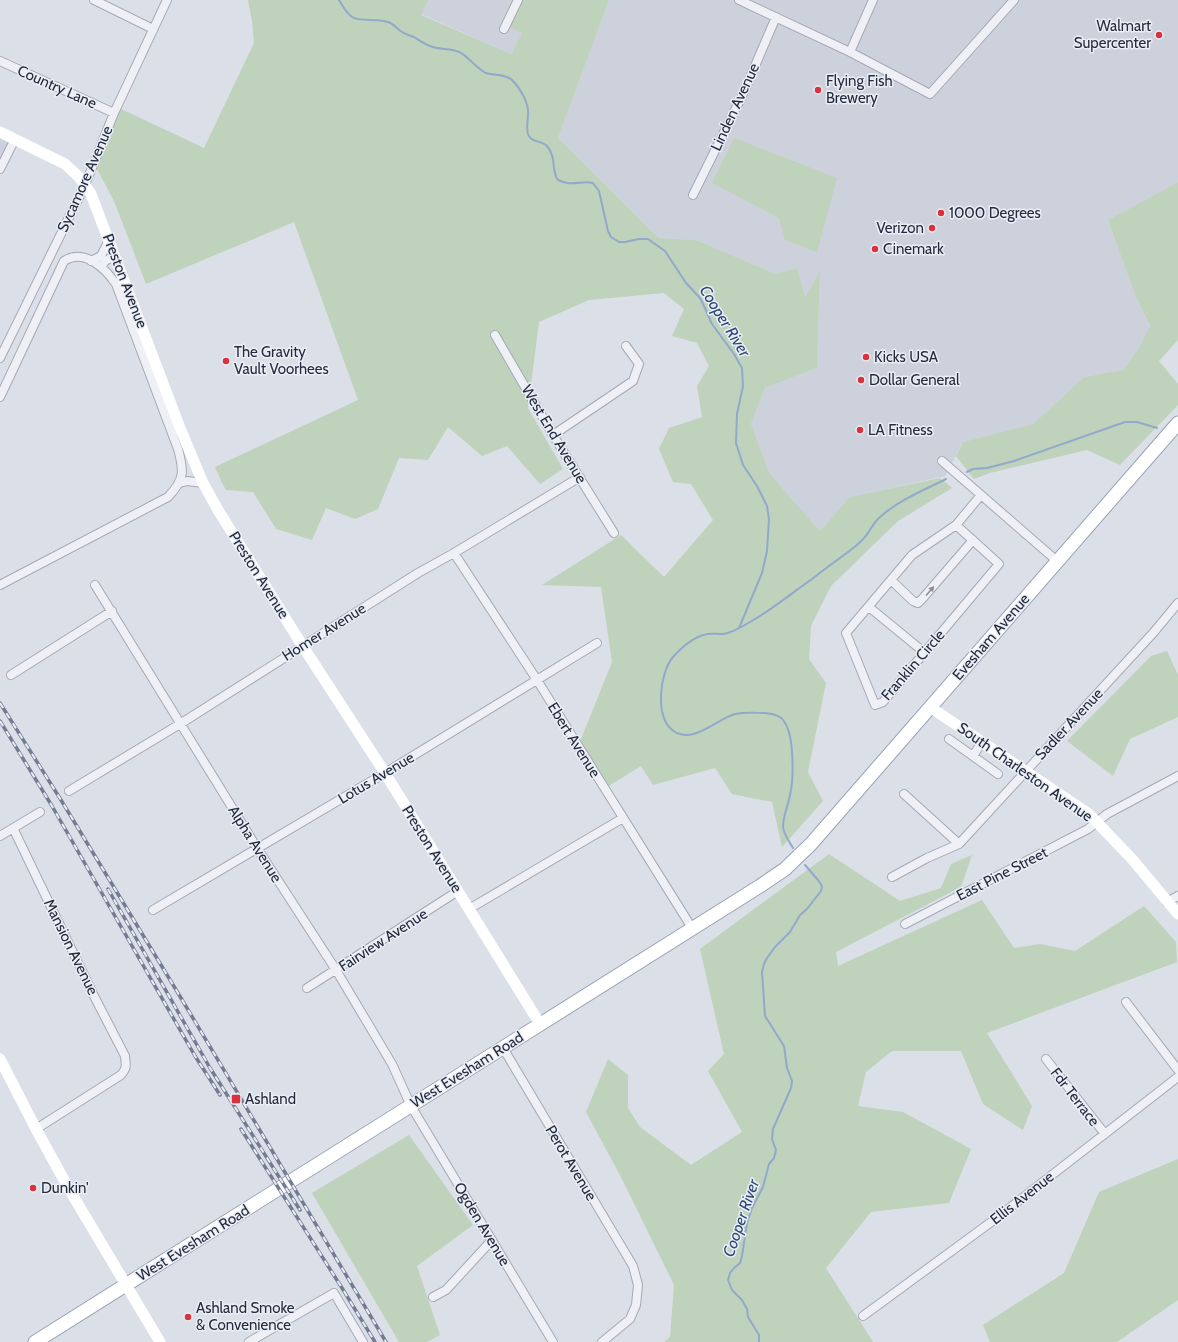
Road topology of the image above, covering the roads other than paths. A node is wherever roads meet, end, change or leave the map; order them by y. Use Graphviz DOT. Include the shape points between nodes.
graph roads {
  1 [pos="94,0"];
  2 [pos="167,0"];
  3 [pos="518,0"];
  4 [pos="739,0"];
  5 [pos="873,0"];
  6 [pos="1014,0"];
  7 [pos="776,17"];
  8 [pos="504,28"];
  9 [pos="153,29"];
  10 [pos="850,52"];
  11 [pos="0,61"];
  12 [pos="114,113"];
  13 [pos="0,132"];
  14 [pos="15,139"];
  15 [pos="0,169"];
  16 [pos="85,185"];
  17 [pos="693,195"];
  18 [pos="109,240"];
  19 [pos="115,256"];
  20 [pos="91,261"];
  21 [pos="101,267"];
  22 [pos="495,335"];
  23 [pos="626,346"];
  24 [pos="0,358"];
  25 [pos="0,397"];
  26 [pos="1178,423"];
  27 [pos="553,435"];
  28 [pos="942,461"];
  29 [pos="182,468"];
  30 [pos="580,477"];
  31 [pos="201,478"];
  32 [pos="180,483"];
  33 [pos="980,495"];
  34 [pos="956,525"];
  35 [pos="614,533"];
  36 [pos="973,540"];
  37 [pos="454,553"];
  38 [pos="1057,561"];
  39 [pos="891,580"];
  40 [pos="0,585"];
  41 [pos="95,585"];
  42 [pos="1178,603"];
  43 [pos="869,607"];
  44 [pos="112,611"];
  45 [pos="597,643"];
  46 [pos="302,646"];
  47 [pos="925,653"];
  48 [pos="11,675"];
  49 [pos="537,680"];
  50 [pos="930,707"];
  51 [pos="180,724"];
  52 [pos="949,739"];
  53 [pos="982,742"];
  54 [pos="973,756"];
  55 [pos="1025,772"];
  56 [pos="385,773"];
  57 [pos="998,774"];
  58 [pos="1178,776"];
  59 [pos="69,791"];
  60 [pos="904,794"];
  61 [pos="40,812"];
  62 [pos="623,818"];
  63 [pos="1097,822"];
  64 [pos="12,828"];
  65 [pos="0,836"];
  66 [pos="959,844"];
  67 [pos="257,848"];
  68 [pos="804,850"];
  69 [pos="892,877"];
  70 [pos="458,891"];
  71 [pos="1178,896"];
  72 [pos="1167,902"];
  73 [pos="469,909"];
  74 [pos="153,910"];
  75 [pos="1178,914"];
  76 [pos="905,924"];
  77 [pos="692,928"];
  78 [pos="336,970"];
  79 [pos="307,988"];
  80 [pos="1126,1002"];
  81 [pos="540,1024"];
  82 [pos="503,1048"];
  83 [pos="1046,1059"];
  84 [pos="1,1064"];
  85 [pos="1178,1070"];
  86 [pos="1178,1077"];
  87 [pos="411,1106"];
  88 [pos="36,1130"];
  89 [pos="1104,1134"];
  90 [pos="492,1240"];
  91 [pos="126,1285"];
  92 [pos="433,1297"];
  93 [pos="863,1316"];
  94 [pos="35,1342"];
  95 [pos="160,1342"];
  96 [pos="250,1342"];
  97 [pos="363,1342"];
  98 [pos="553,1342"];
  99 [pos="602,1342"];
  1 -- 9 [label="street"];
  2 -- 9 [label="street, Sycamore Avenue"];
  3 -- 8 [label="street"];
  4 -- 7 [label="street"];
  5 -- 10 [label="street"];
  6 -- 10 [label="street" via="930,94"];
  7 -- 10 [label="street"];
  7 -- 17 [label="street, Linden Avenue"];
  9 -- 12 [label="street, Sycamore Avenue"];
  11 -- 12 [label="street, Country Lane"];
  12 -- 16 [label="street, Sycamore Avenue"];
  13 -- 14 [label="street, Preston Avenue"];
  14 -- 15 [label="street"];
  14 -- 16 [label="street, Preston Avenue" via="65,164"];
  16 -- 18 [label="street, Preston Avenue"];
  16 -- 24 [label="street, Sycamore Avenue"];
  18 -- 19 [label="street, Preston Avenue"];
  18 -- 20 [label="street" via="101,256"];
  19 -- 21 [label="street" via="105,261"];
  19 -- 31 [label="street, Preston Avenue"];
  20 -- 21 [label="street, Preston Avenue"];
  20 -- 25 [label="street, Preston Avenue" via="77,257 64,261"];
  21 -- 29 [label="street, Preston Avenue" via="116,284 178,448"];
  22 -- 27 [label="street, West End Avenue"];
  23 -- 27 [label="street" via="639,364 633,381"];
  26 -- 38 [label="main road, Evesham Avenue"];
  27 -- 30 [label="street, West End Avenue"];
  28 -- 33 [label="street"];
  29 -- 31 [label="street"];
  29 -- 32 [label="street, Preston Avenue"];
  30 -- 35 [label="street, West End Avenue"];
  30 -- 37 [label="street, Homer Avenue"];
  31 -- 32 [label="street"];
  31 -- 46 [label="street, Preston Avenue"];
  32 -- 40 [label="street" via="168,497 156,504"];
  33 -- 34 [label="street, Franklin Circle"];
  33 -- 38 [label="street"];
  34 -- 36 [label="street, Franklin Circle"];
  34 -- 39 [label="street, Franklin Circle" via="912,556"];
  39 -- 36 [label="street, one-way" via="918,603"];
  36 -- 47 [label="street, Franklin Circle" via="999,564"];
  37 -- 46 [label="street, Homer Avenue"];
  37 -- 49 [label="street, Ebert Avenue"];
  38 -- 50 [label="main road, Evesham Avenue"];
  39 -- 43 [label="street, Franklin Circle"];
  41 -- 44 [label="street, Alpha Avenue"];
  42 -- 55 [label="street, Sadler Avenue"];
  43 -- 47 [label="street"];
  43 -- 47 [label="street, Franklin Circle" via="846,633 875,705 883,702"];
  44 -- 48 [label="street"];
  44 -- 51 [label="street, Alpha Avenue"];
  45 -- 49 [label="street, Lotus Avenue"];
  46 -- 51 [label="street, Homer Avenue"];
  46 -- 56 [label="street, Preston Avenue"];
  49 -- 56 [label="street, Lotus Avenue"];
  49 -- 62 [label="street, Ebert Avenue"];
  50 -- 53 [label="street, South Charleston Avenue"];
  50 -- 68 [label="main road, Evesham Avenue"];
  51 -- 59 [label="street, Homer Avenue"];
  51 -- 67 [label="street, Alpha Avenue"];
  52 -- 54 [label="street"];
  53 -- 54 [label="street"];
  53 -- 55 [label="street, South Charleston Avenue"];
  54 -- 57 [label="street"];
  55 -- 63 [label="street, South Charleston Avenue" via="1089,814"];
  55 -- 66 [label="street, Sadler Avenue"];
  56 -- 67 [label="street, Lotus Avenue"];
  56 -- 70 [label="street, Preston Avenue"];
  58 -- 63 [label="street, East Pine Street" via="1107,814"];
  60 -- 66 [label="street"];
  61 -- 64 [label="street"];
  62 -- 73 [label="street"];
  62 -- 77 [label="street, Ebert Avenue"];
  63 -- 72 [label="street, South Charleston Avenue"];
  63 -- 76 [label="street, East Pine Street"];
  64 -- 65 [label="street"];
  64 -- 88 [label="street, Mansion Avenue" via="125,1056 126,1065 121,1076"];
  66 -- 69 [label="street"];
  67 -- 74 [label="street, Lotus Avenue"];
  67 -- 78 [label="street, Alpha Avenue"];
  68 -- 77 [label="main road, West Evesham Road" via="785,869"];
  70 -- 73 [label="street, Preston Avenue"];
  70 -- 78 [label="street, Fairview Avenue"];
  71 -- 72 [label="street"];
  72 -- 75 [label="street, South Charleston Avenue"];
  73 -- 81 [label="street, Preston Avenue"];
  77 -- 81 [label="main road, West Evesham Road"];
  78 -- 79 [label="street, Fairview Avenue"];
  78 -- 87 [label="street, Alpha Avenue" via="392,1064"];
  80 -- 85 [label="street"];
  81 -- 82 [label="main road, West Evesham Road"];
  82 -- 87 [label="main road, West Evesham Road"];
  82 -- 99 [label="street, Perot Avenue" via="633,1266 638,1285 636,1304 630,1319"];
  83 -- 89 [label="street, Fdr Terrace"];
  84 -- 88 [label="street"];
  86 -- 89 [label="street, Ellis Avenue"];
  87 -- 90 [label="street, Ogden Avenue"];
  87 -- 91 [label="main road, West Evesham Road"];
  88 -- 91 [label="street"];
  89 -- 93 [label="street, Ellis Avenue" via="998,1217"];
  90 -- 92 [label="street" via="446,1290"];
  90 -- 98 [label="street, Ogden Avenue"];
  91 -- 94 [label="main road, West Evesham Road"];
  91 -- 95 [label="street"];
  96 -- 97 [label="street" via="334,1293"];
}
